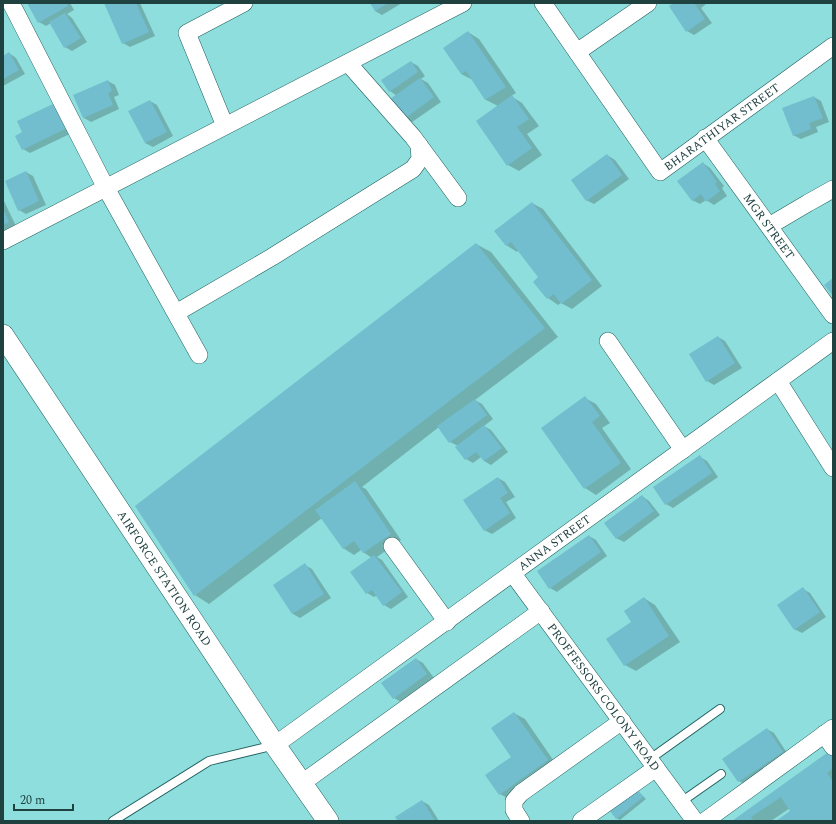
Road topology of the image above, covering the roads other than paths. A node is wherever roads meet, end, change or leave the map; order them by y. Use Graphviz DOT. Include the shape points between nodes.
graph roads {
  1 [pos="11,3"];
  2 [pos="244,3"];
  3 [pos="463,3"];
  4 [pos="543,3"];
  5 [pos="648,3"];
  6 [pos="833,46"];
  7 [pos="577,52"];
  8 [pos="348,63"];
  9 [pos="226,126"];
  10 [pos="705,138"];
  11 [pos="419,145"];
  12 [pos="106,188"];
  13 [pos="833,189"];
  14 [pos="458,198"];
  15 [pos="769,226"];
  16 [pos="3,241"];
  17 [pos="176,313"];
  18 [pos="833,315"];
  19 [pos="3,335"];
  20 [pos="608,341"];
  21 [pos="833,341"];
  22 [pos="199,355"];
  23 [pos="778,381"];
  24 [pos="683,450"];
  25 [pos="833,468"];
  26 [pos="392,546"];
  27 [pos="513,574"];
  28 [pos="541,611"];
  29 [pos="447,622"];
  30 [pos="720,709"];
  31 [pos="622,721"];
  32 [pos="830,736"];
  33 [pos="276,745"];
  34 [pos="653,764"];
  35 [pos="721,774"];
  36 [pos="302,783"];
  37 [pos="681,802"];
  38 [pos="713,819"];
  39 [pos="113,821"];
  40 [pos="328,821"];
  41 [pos="521,821"];
  42 [pos="581,821"];
  43 [pos="695,821"];
  1 -- 12 [label="street"];
  2 -- 9 [label="street" via="187,33"];
  3 -- 8 [label="street"];
  4 -- 7 [label="street, BHARATHIYAR STREET"];
  5 -- 7 [label="street"];
  6 -- 10 [label="street, BHARATHIYAR STREET"];
  7 -- 10 [label="street, BHARATHIYAR STREET" via="660,172"];
  8 -- 9 [label="street"];
  8 -- 11 [label="street"];
  9 -- 12 [label="street"];
  10 -- 15 [label="street, MGR STREET"];
  11 -- 14 [label="street"];
  11 -- 17 [label="street" via="420,158 413,169"];
  12 -- 16 [label="street"];
  12 -- 17 [label="street"];
  13 -- 15 [label="street"];
  15 -- 18 [label="street, MGR STREET"];
  17 -- 22 [label="street"];
  19 -- 33 [label="street, AIRFORCE STATION ROAD"];
  20 -- 24 [label="street"];
  21 -- 23 [label="street, ANNA STREET"];
  23 -- 24 [label="street, ANNA STREET"];
  23 -- 25 [label="street"];
  24 -- 27 [label="street, ANNA STREET"];
  26 -- 29 [label="street"];
  27 -- 28 [label="street, PROFFESSORS COLONY ROAD"];
  27 -- 29 [label="street, ANNA STREET"];
  28 -- 31 [label="street, PROFFESSORS COLONY ROAD"];
  28 -- 36 [label="street"];
  29 -- 33 [label="street, ANNA STREET"];
  30 -- 34 [label="lane"];
  31 -- 34 [label="street, PROFFESSORS COLONY ROAD"];
  31 -- 41 [label="street" via="521,792 514,801 514,810"];
  32 -- 38 [label="street"];
  33 -- 36 [label="street, AIRFORCE STATION ROAD"];
  33 -- 39 [label="lane" via="209,761"];
  34 -- 37 [label="street, PROFFESSORS COLONY ROAD"];
  34 -- 42 [label="street"];
  35 -- 37 [label="lane"];
  36 -- 40 [label="street, AIRFORCE STATION ROAD"];
  37 -- 43 [label="street, PROFFESSORS COLONY ROAD"];
}
